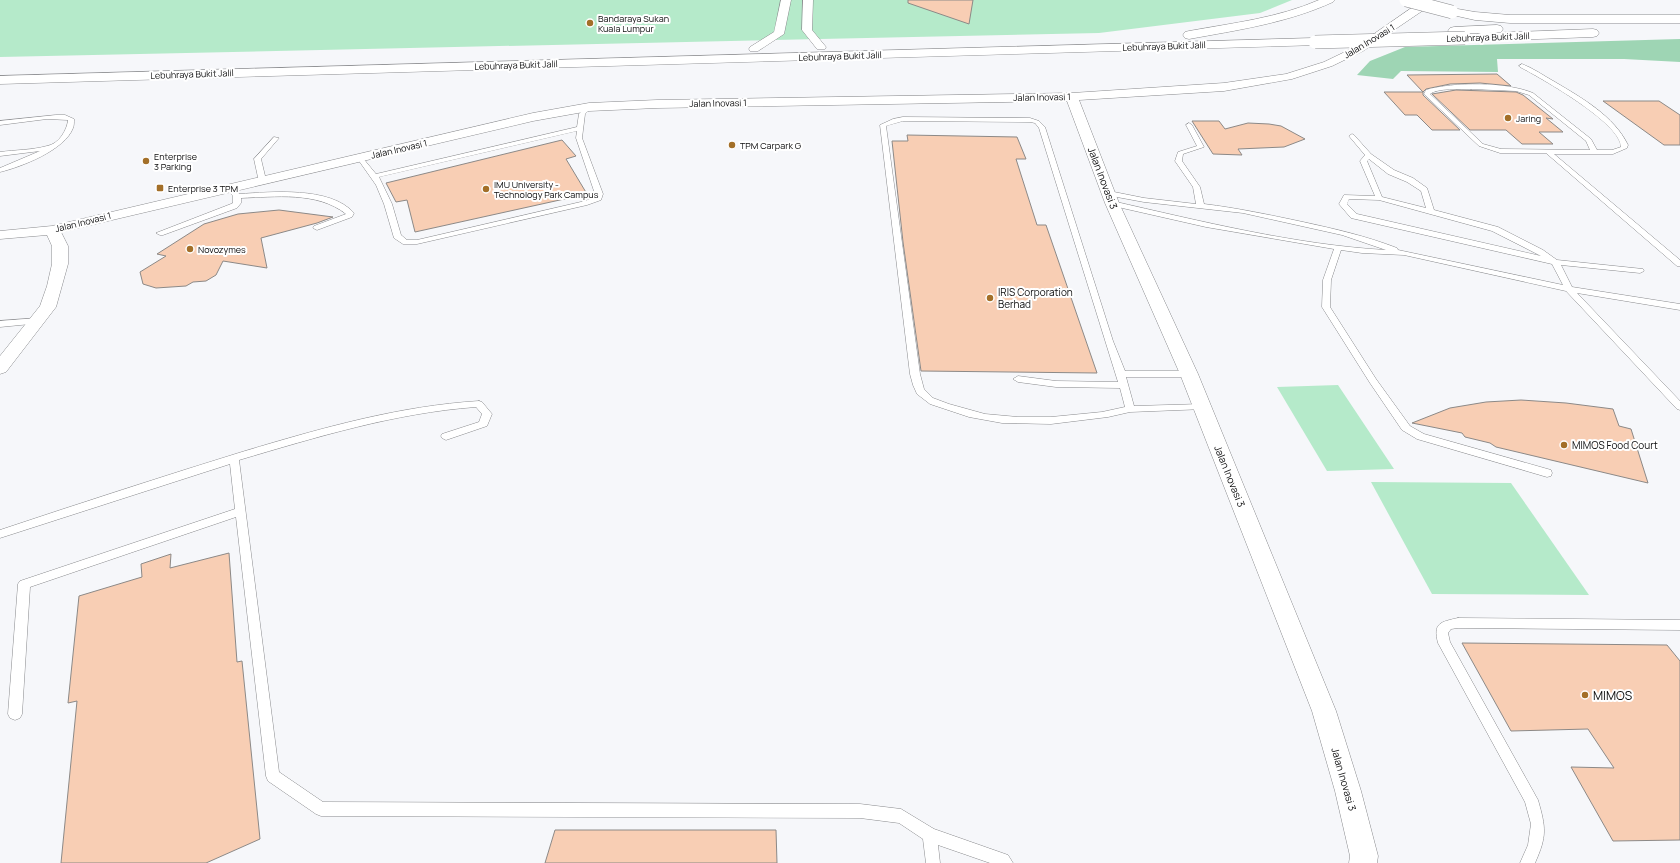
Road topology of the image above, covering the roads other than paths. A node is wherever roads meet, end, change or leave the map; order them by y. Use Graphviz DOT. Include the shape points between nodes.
graph roads {
  1 [pos="786,0"];
  2 [pos="808,0"];
  3 [pos="1329,0"];
  4 [pos="1406,0"];
  5 [pos="1429,0"];
  6 [pos="1680,19"];
  7 [pos="1680,23"];
  8 [pos="1680,30"];
  9 [pos="1648,31"];
  10 [pos="1608,33"];
  11 [pos="1186,36"];
  12 [pos="1312,38"];
  13 [pos="821,47"];
  14 [pos="754,48"];
  15 [pos="1522,66"];
  16 [pos="0,69"];
  17 [pos="0,80"];
  18 [pos="1072,97"];
  19 [pos="589,107"];
  20 [pos="0,123"];
  21 [pos="1189,125"];
  22 [pos="581,128"];
  23 [pos="1352,136"];
  24 [pos="276,138"];
  25 [pos="52,147"];
  26 [pos="1548,152"];
  27 [pos="1598,152"];
  28 [pos="0,154"];
  29 [pos="1368,155"];
  30 [pos="360,158"];
  31 [pos="1612,158"];
  32 [pos="0,170"];
  33 [pos="375,176"];
  34 [pos="262,180"];
  35 [pos="233,192"];
  36 [pos="1111,198"];
  37 [pos="1379,198"];
  38 [pos="1200,206"];
  39 [pos="1431,211"];
  40 [pos="317,228"];
  41 [pos="52,230"];
  42 [pos="160,233"];
  43 [pos="0,235"];
  44 [pos="1338,248"];
  45 [pos="1404,253"];
  46 [pos="1555,262"];
  47 [pos="1680,264"];
  48 [pos="1640,271"];
  49 [pos="1569,289"];
  50 [pos="1680,306"];
  51 [pos="38,321"];
  52 [pos="0,324"];
  53 [pos="0,368"];
  54 [pos="1121,374"];
  55 [pos="1189,374"];
  56 [pos="1018,379"];
  57 [pos="1124,385"];
  58 [pos="1202,407"];
  59 [pos="1680,407"];
  60 [pos="1130,409"];
  61 [pos="446,436"];
  62 [pos="234,458"];
  63 [pos="1547,473"];
  64 [pos="241,511"];
  65 [pos="0,534"];
  66 [pos="1680,625"];
  67 [pos="15,714"];
  68 [pos="930,835"];
  69 [pos="933,863"];
  70 [pos="1006,863"];
  71 [pos="1363,863"];
  72 [pos="1527,863"];
  1 -- 14 [label="street" via="780,34"];
  2 -- 13 [label="street" via="807,30"];
  3 -- 11 [label="highway" via="1276,19"];
  4 -- 6 [label="highway, bridge" via="1452,12 1510,19"];
  5 -- 18 [label="street, Jalan Inovasi 1" via="1358,49 1328,64 1288,76 1224,87"];
  7 -- 12 [label="highway, Lebuhraya Bukit Jalil"];
  8 -- 9 [label="highway"];
  10 -- 12 [label="highway, Lebuhraya Bukit Jalil, bridge" via="1465,38"];
  11 -- 12 [label="highway, Lebuhraya Bukit Jalil"];
  11 -- 13 [label="highway, Lebuhraya Bukit Jalil"];
  12 -- 17 [label="highway, Lebuhraya Bukit Jalil"];
  13 -- 14 [label="highway, Lebuhraya Bukit Jalil"];
  14 -- 16 [label="highway, Lebuhraya Bukit Jalil"];
  15 -- 27 [label="lane" via="1561,88 1621,135 1625,145 1620,151"];
  18 -- 19 [label="street, Jalan Inovasi 1"];
  18 -- 36 [label="street, Jalan Inovasi 3"];
  19 -- 22 [label="lane" via="582,114"];
  19 -- 30 [label="street, Jalan Inovasi 1" via="533,117"];
  20 -- 25 [label="lane" via="56,117 71,119 70,130"];
  21 -- 38 [label="lane" via="1201,147 1180,154 1178,161 1197,186"];
  22 -- 33 [label="lane"];
  22 -- 33 [label="lane" via="579,138 599,194 598,198 587,203 407,243 397,236 388,200"];
  23 -- 29 [label="lane"];
  24 -- 34 [label="lane" via="257,159"];
  25 -- 28 [label="lane"];
  25 -- 32 [label="lane"];
  26 -- 27 [label="lane"];
  26 -- 27 [label="lane" via="1500,151 1481,144 1430,98 1428,91 1452,88 1510,88 1523,91 1531,94 1589,140"];
  26 -- 47 [label="lane"];
  27 -- 31 [label="lane"];
  29 -- 37 [label="lane" via="1363,161"];
  29 -- 39 [label="lane" via="1391,172 1410,180 1424,190"];
  30 -- 33 [label="lane"];
  30 -- 34 [label="street, Jalan Inovasi 1"];
  34 -- 35 [label="street, Jalan Inovasi 1"];
  35 -- 40 [label="lane" via="310,196 330,201 350,212 345,218"];
  35 -- 41 [label="street, Jalan Inovasi 1"];
  35 -- 42 [label="lane" via="237,203 234,206"];
  36 -- 38 [label="lane"];
  36 -- 44 [label="lane" via="1206,225"];
  36 -- 55 [label="street, Jalan Inovasi 3"];
  37 -- 39 [label="lane"];
  37 -- 46 [label="lane" via="1347,197 1343,204 1354,216"];
  38 -- 45 [label="lane" via="1243,211 1303,224 1374,242"];
  39 -- 46 [label="lane" via="1495,229"];
  41 -- 43 [label="street, Jalan Inovasi 1"];
  41 -- 51 [label="street" via="60,246 60,264 48,307"];
  44 -- 45 [label="lane"];
  44 -- 63 [label="lane" via="1327,280 1326,307 1372,381 1406,428 1421,437"];
  45 -- 49 [label="lane"];
  46 -- 48 [label="lane"];
  46 -- 49 [label="lane"];
  49 -- 50 [label="lane"];
  49 -- 59 [label="lane"];
  51 -- 52 [label="lane"];
  51 -- 53 [label="street"];
  54 -- 55 [label="lane"];
  54 -- 57 [label="lane"];
  54 -- 60 [label="lane" via="1042,127 1030,120 904,118 883,125 914,367 917,387 923,396 932,402 974,416 1005,420 1068,419"];
  55 -- 58 [label="street, Jalan Inovasi 3"];
  56 -- 57 [label="lane" via="1056,384"];
  57 -- 60 [label="lane"];
  58 -- 60 [label="lane"];
  58 -- 71 [label="street, Jalan Inovasi 3" via="1324,711 1348,791 1364,856"];
  61 -- 62 [label="lane" via="483,424 487,414 479,404 450,405 397,413"];
  62 -- 64 [label="lane"];
  62 -- 65 [label="lane"];
  64 -- 67 [label="lane" via="24,584"];
  64 -- 68 [label="lane" via="273,776 321,809 860,811 901,816"];
  66 -- 72 [label="lane" via="1458,623 1448,625 1442,631 1444,643 1530,800 1538,824 1535,846"];
  68 -- 69 [label="lane"];
  68 -- 70 [label="lane"];
}
